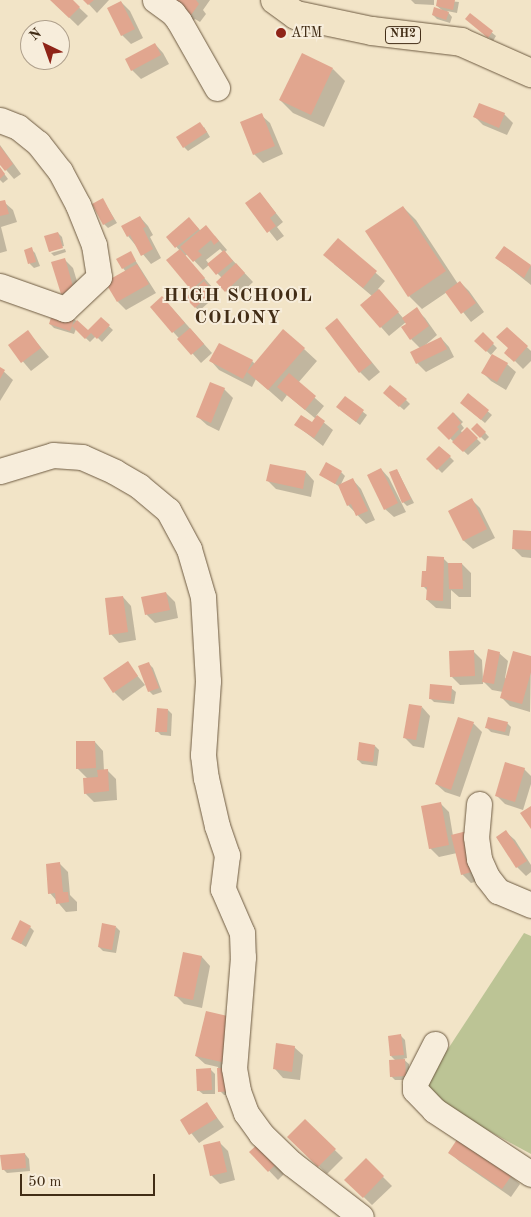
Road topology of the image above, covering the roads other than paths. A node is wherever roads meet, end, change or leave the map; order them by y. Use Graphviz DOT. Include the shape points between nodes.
graph roads {
  1 [pos="155,0"];
  2 [pos="275,0"];
  3 [pos="531,73"];
  4 [pos="217,88"];
  5 [pos="0,120"];
  6 [pos="0,286"];
  7 [pos="0,471"];
  8 [pos="479,804"];
  9 [pos="531,905"];
  10 [pos="435,1044"];
  11 [pos="531,1174"];
  12 [pos="361,1217"];
  1 -- 4 [label="street" via="179,21"];
  2 -- 3 [label="highway, NH2" via="296,15 372,31 461,42"];
  5 -- 6 [label="street" via="18,127 38,144 60,171 94,245 99,277 65,308"];
  7 -- 12 [label="street" via="53,455 82,457 139,486 168,510 189,550 204,606 208,681 204,747 206,778 227,855 223,889 242,933 234,1068 238,1091 246,1113 261,1134 291,1163"];
  8 -- 9 [label="street" via="476,837 479,859 487,877 498,891"];
  10 -- 11 [label="street" via="415,1083 415,1090 434,1110"];
}
